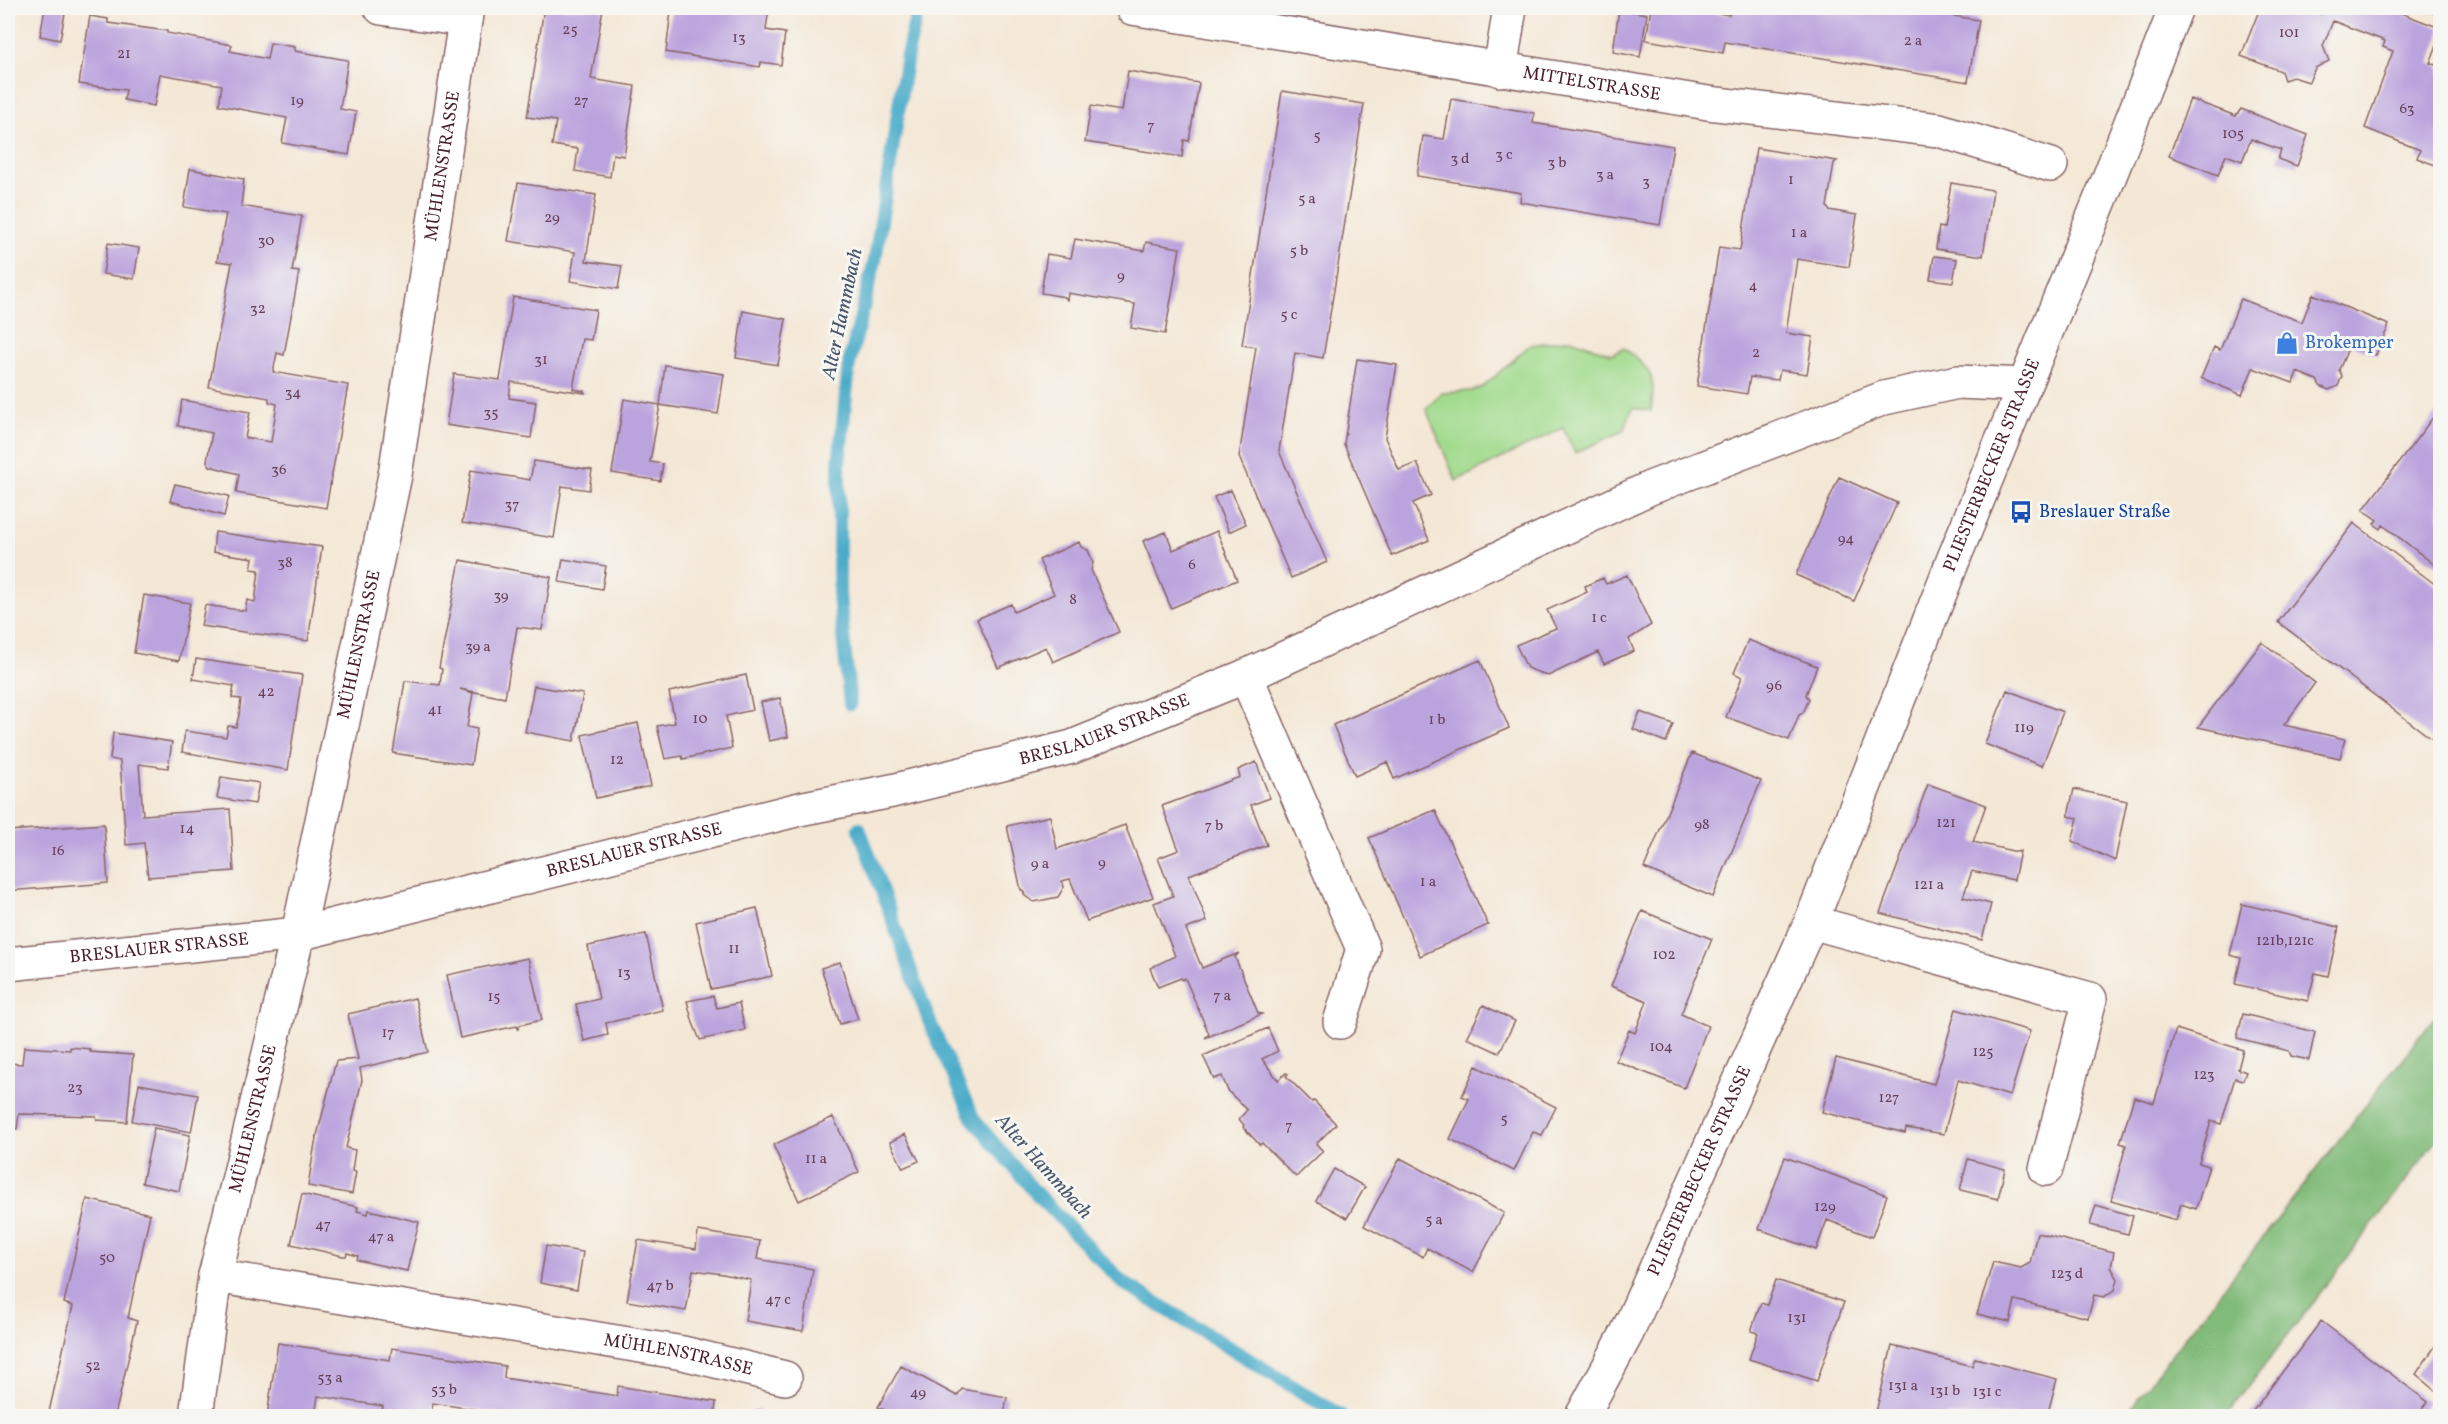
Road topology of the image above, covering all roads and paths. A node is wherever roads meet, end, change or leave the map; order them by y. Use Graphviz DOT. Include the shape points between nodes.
graph roads {
  1 [pos="381,8"];
  2 [pos="1132,8"];
  3 [pos="1510,8"];
  4 [pos="2176,8"];
  5 [pos="466,14"];
  6 [pos="1500,70"];
  7 [pos="2051,165"];
  8 [pos="2024,385"];
  9 [pos="1246,676"];
  10 [pos="1811,922"];
  11 [pos="298,934"];
  12 [pos="8,964"];
  13 [pos="1340,1022"];
  14 [pos="2046,1169"];
  15 [pos="215,1276"];
  16 [pos="785,1378"];
  17 [pos="196,1416"];
  18 [pos="1582,1416"];
  1 -- 5 [label="street"];
  2 -- 6 [label="street, MITTELSTRASSE"];
  3 -- 6 [label="street"];
  4 -- 8 [label="street, PLIESTERBECKER STRASSE"];
  5 -- 11 [label="street, MÜHLENSTRASSE" via="395,476"];
  6 -- 7 [label="street, MITTELSTRASSE" via="1708,103 1939,130"];
  8 -- 9 [label="street, BRESLAUER STRASSE" via="1958,382 1884,398 1650,488"];
  8 -- 10 [label="street, PLIESTERBECKER STRASSE"];
  9 -- 11 [label="street, BRESLAUER STRASSE" via="1072,747 804,808"];
  9 -- 13 [label="street" via="1363,949"];
  10 -- 14 [label="street" via="2090,999"];
  10 -- 18 [label="street, PLIESTERBECKER STRASSE" via="1627,1333"];
  11 -- 12 [label="street, BRESLAUER STRASSE"];
  11 -- 15 [label="street, MÜHLENSTRASSE"];
  15 -- 16 [label="street, MÜHLENSTRASSE" via="683,1353"];
  15 -- 17 [label="street, MÜHLENSTRASSE"];
}
